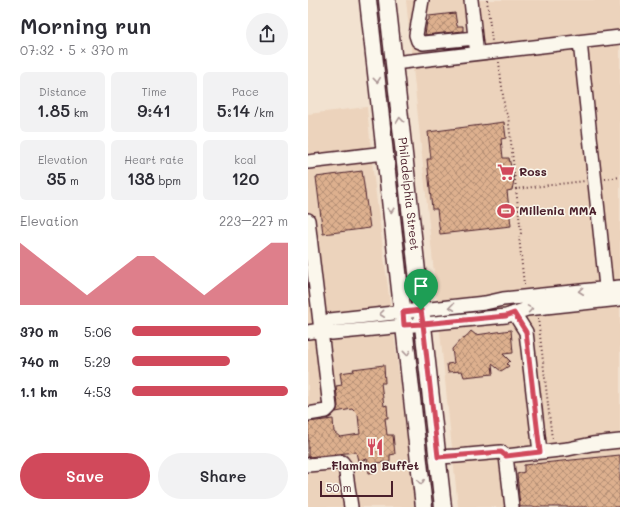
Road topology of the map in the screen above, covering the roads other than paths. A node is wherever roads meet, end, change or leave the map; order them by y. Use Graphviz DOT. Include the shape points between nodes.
graph roads {
  1 [pos="368,0"];
  2 [pos="387,0"];
  3 [pos="422,0"];
  4 [pos="471,0"];
  5 [pos="620,37"];
  6 [pos="475,38"];
  7 [pos="372,39"];
  8 [pos="580,42"];
  9 [pos="476,53"];
  10 [pos="394,63"];
  11 [pos="385,154"];
  12 [pos="308,162"];
  13 [pos="308,220"];
  14 [pos="311,281"];
  15 [pos="620,287"];
  16 [pos="611,296"];
  17 [pos="514,313"];
  18 [pos="422,317"];
  19 [pos="404,318"];
  20 [pos="314,331"];
  21 [pos="308,414"];
  22 [pos="620,441"];
  23 [pos="540,452"];
  24 [pos="506,456"];
  25 [pos="438,457"];
  26 [pos="308,465"];
  27 [pos="350,507"];
  28 [pos="424,507"];
  29 [pos="443,507"];
  30 [pos="512,507"];
  1 -- 7 [label="main road, Philadelphia Street"];
  2 -- 10 [label="main road, Philadelphia Street"];
  3 -- 6 [label="lane" via="416,35 418,41"];
  4 -- 6 [label="lane"];
  5 -- 8 [label="lane"];
  6 -- 9 [label="lane"];
  7 -- 10 [label="main road" via="384,60"];
  7 -- 11 [label="main road, Philadelphia Street, one-way"];
  8 -- 9 [label="lane"];
  8 -- 16 [label="lane"];
  9 -- 10 [label="lane"];
  18 -- 10 [label="main road, Philadelphia Street, one-way"];
  11 -- 12 [label="lane"];
  11 -- 19 [label="main road, Philadelphia Street, one-way"];
  13 -- 14 [label="lane"];
  14 -- 20 [label="lane"];
  15 -- 16 [label="lane"];
  17 -- 16 [label="lane, one-way"];
  16 -- 18 [label="lane, one-way" via="503,299"];
  17 -- 18 [label="lane" via="506,316"];
  17 -- 23 [label="lane" via="526,332"];
  18 -- 19 [label="lane"];
  18 -- 25 [label="main road, Philadelphia Street"];
  19 -- 20 [label="lane" via="330,320"];
  19 -- 28 [label="main road, Philadelphia Street, one-way"];
  20 -- 21 [label="lane" via="330,407 326,411"];
  22 -- 23 [label="lane"];
  23 -- 24 [label="lane"];
  24 -- 25 [label="lane" via="501,452"];
  24 -- 30 [label="lane"];
  25 -- 29 [label="main road, Philadelphia Street"];
  26 -- 27 [label="lane" via="342,462 345,466"];
}
